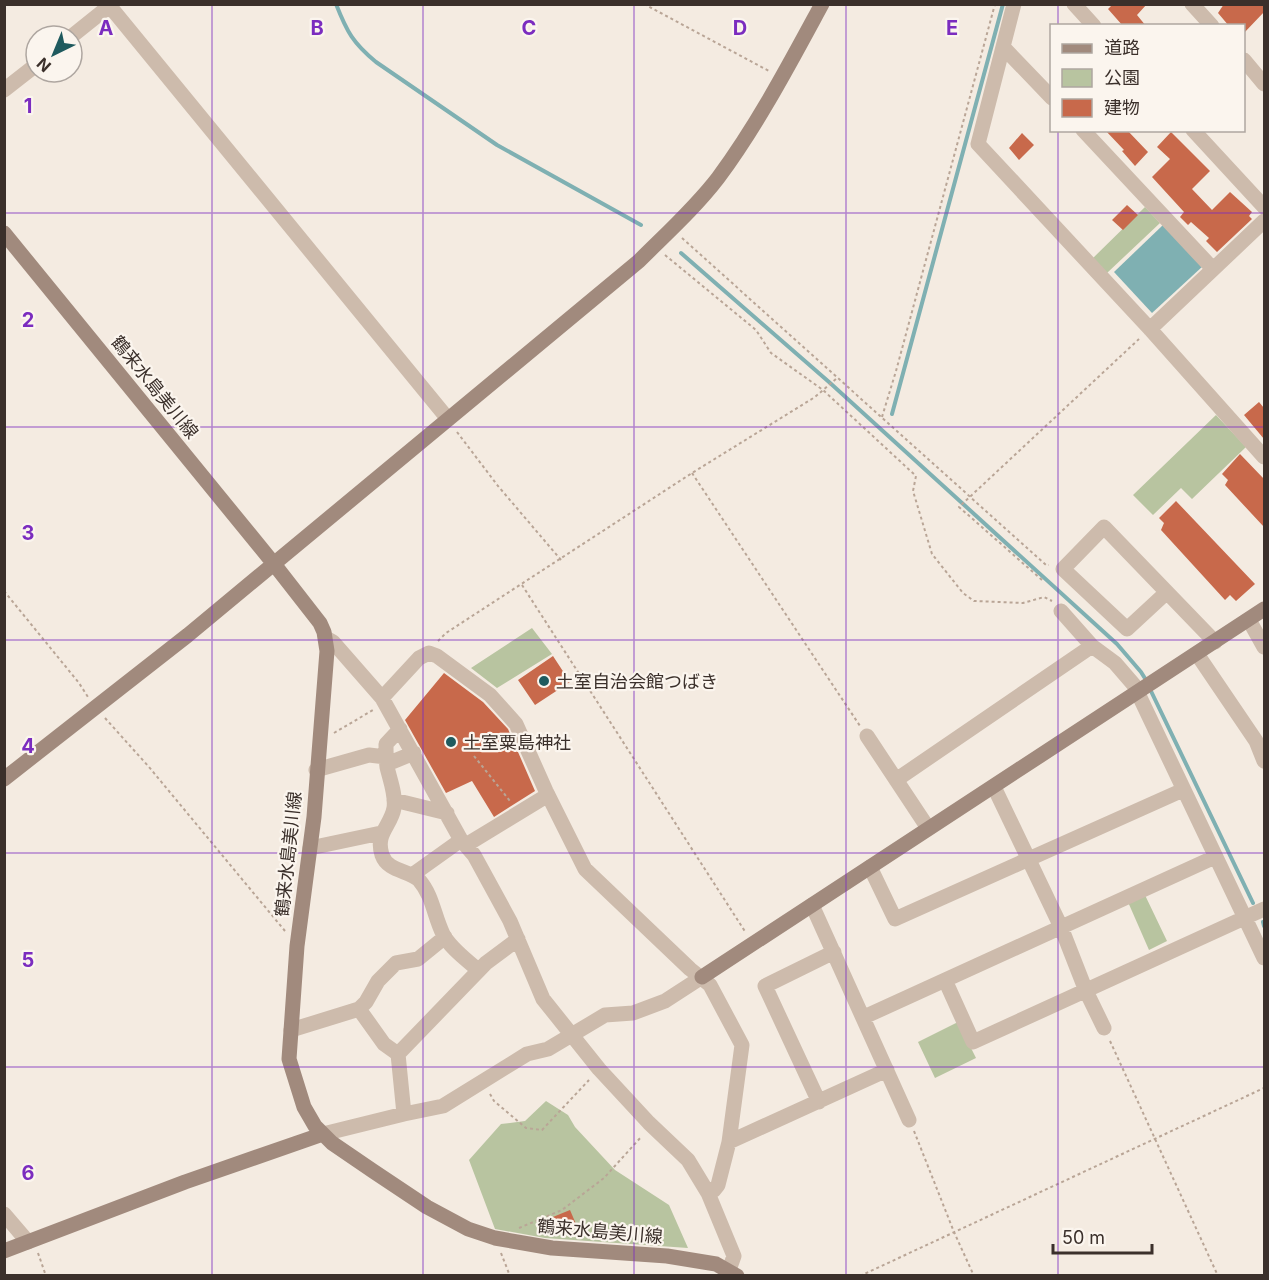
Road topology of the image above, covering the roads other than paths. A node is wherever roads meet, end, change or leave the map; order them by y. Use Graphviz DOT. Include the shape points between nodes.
graph roads {
  1 [pos="822,4"];
  2 [pos="1014,4"];
  3 [pos="1074,4"];
  4 [pos="110,5"];
  5 [pos="1092,24"];
  6 [pos="84,26"];
  7 [pos="1004,48"];
  8 [pos="1245,61"];
  9 [pos="24,74"];
  10 [pos="1264,84"];
  11 [pos="4,90"];
  12 [pos="1050,96"];
  13 [pos="1085,132"];
  14 [pos="1195,132"];
  15 [pos="1264,207"];
  16 [pos="1264,221"];
  17 [pos="4,233"];
  18 [pos="1213,269"];
  19 [pos="1150,329"];
  20 [pos="448,419"];
  21 [pos="1264,457"];
  22 [pos="274,564"];
  23 [pos="1167,592"];
  24 [pos="1264,609"];
  25 [pos="1061,611"];
  26 [pos="1249,620"];
  27 [pos="326,638"];
  28 [pos="1215,642"];
  29 [pos="1092,646"];
  30 [pos="1264,647"];
  31 [pos="1197,654"];
  32 [pos="1146,687"];
  33 [pos="384,700"];
  34 [pos="400,729"];
  35 [pos="867,736"];
  36 [pos="1260,739"];
  37 [pos="414,753"];
  38 [pos="387,761"];
  39 [pos="1264,761"];
  40 [pos="316,770"];
  41 [pos="4,779"];
  42 [pos="896,780"];
  43 [pos="994,787"];
  44 [pos="1183,790"];
  45 [pos="548,795"];
  46 [pos="394,800"];
  47 [pos="447,813"];
  48 [pos="928,828"];
  49 [pos="381,833"];
  50 [pos="464,843"];
  51 [pos="310,848"];
  52 [pos="1215,857"];
  53 [pos="1029,860"];
  54 [pos="870,867"];
  55 [pos="412,874"];
  56 [pos="812,905"];
  57 [pos="1264,909"];
  58 [pos="1245,919"];
  59 [pos="1061,927"];
  60 [pos="445,938"];
  61 [pos="518,939"];
  62 [pos="834,952"];
  63 [pos="1264,958"];
  64 [pos="478,970"];
  65 [pos="702,977"];
  66 [pos="945,980"];
  67 [pos="1086,991"];
  68 [pos="359,1009"];
  69 [pos="864,1017"];
  70 [pos="1104,1028"];
  71 [pos="291,1030"];
  72 [pos="571,1033"];
  73 [pos="398,1054"];
  74 [pos="887,1070"];
  75 [pos="819,1102"];
  76 [pos="404,1113"];
  77 [pos="909,1120"];
  78 [pos="323,1134"];
  79 [pos="729,1142"];
  80 [pos="708,1193"];
  81 [pos="4,1214"];
  82 [pos="28,1242"];
  83 [pos="4,1251"];
  84 [pos="733,1273"];
  1 -- 20 [label="street" via="754,124 717,178 639,261"];
  2 -- 7 [label="street"];
  3 -- 5 [label="street"];
  4 -- 6 [label="street"];
  4 -- 20 [label="street"];
  7 -- 12 [label="street"];
  7 -- 19 [label="street" via="978,144"];
  8 -- 10 [label="street"];
  9 -- 11 [label="street"];
  13 -- 18 [label="street"];
  14 -- 15 [label="street"];
  16 -- 18 [label="street"];
  17 -- 22 [label="street, 鶴来水島美川線"];
  18 -- 19 [label="street"];
  19 -- 21 [label="street"];
  20 -- 22 [label="street"];
  22 -- 27 [label="street, 鶴来水島美川線" via="320,623"];
  22 -- 41 [label="street"];
  23 -- 23 [label="street" via="1104,528 1063,569 1127,630"];
  23 -- 28 [label="street"];
  24 -- 26 [label="street"];
  25 -- 29 [label="street"];
  26 -- 28 [label="street"];
  26 -- 30 [label="street"];
  27 -- 33 [label="street"];
  27 -- 40 [label="street, 鶴来水島美川線"];
  28 -- 31 [label="street"];
  29 -- 32 [label="street"];
  29 -- 42 [label="street"];
  31 -- 32 [label="street"];
  31 -- 36 [label="street"];
  32 -- 43 [label="street"];
  32 -- 44 [label="street"];
  33 -- 34 [label="street"];
  33 -- 45 [label="street" via="419,658 429,653 437,656 490,695 516,724"];
  34 -- 37 [label="street"];
  34 -- 38 [label="street" via="386,744"];
  35 -- 42 [label="street"];
  36 -- 39 [label="street"];
  37 -- 38 [label="street"];
  37 -- 47 [label="street"];
  38 -- 40 [label="street" via="369,755"];
  38 -- 46 [label="street"];
  40 -- 51 [label="street, 鶴来水島美川線"];
  42 -- 48 [label="street"];
  43 -- 48 [label="street"];
  43 -- 53 [label="street"];
  44 -- 52 [label="street"];
  44 -- 53 [label="street"];
  45 -- 50 [label="street"];
  45 -- 65 [label="street" via="585,869"];
  46 -- 47 [label="street"];
  46 -- 49 [label="street" via="391,818"];
  47 -- 50 [label="street"];
  48 -- 54 [label="street"];
  49 -- 51 [label="street"];
  49 -- 55 [label="street" via="386,863"];
  50 -- 55 [label="street"];
  50 -- 61 [label="street"];
  51 -- 71 [label="street, 鶴来水島美川線"];
  52 -- 58 [label="street"];
  52 -- 59 [label="street"];
  53 -- 54 [label="street" via="895,920"];
  53 -- 59 [label="street"];
  54 -- 56 [label="street"];
  55 -- 60 [label="street" via="432,900"];
  56 -- 62 [label="street"];
  56 -- 65 [label="street"];
  57 -- 58 [label="street"];
  58 -- 63 [label="street"];
  58 -- 67 [label="street"];
  59 -- 66 [label="street"];
  59 -- 67 [label="street"];
  60 -- 64 [label="street"];
  60 -- 68 [label="street" via="418,959 396,963"];
  61 -- 64 [label="street"];
  61 -- 72 [label="street" via="543,999"];
  62 -- 69 [label="street"];
  62 -- 75 [label="street" via="765,986"];
  64 -- 73 [label="street"];
  65 -- 72 [label="street" via="665,1001 633,1013 605,1015"];
  65 -- 79 [label="street" via="742,1045"];
  66 -- 67 [label="street" via="973,1042"];
  66 -- 69 [label="street"];
  67 -- 70 [label="street"];
  68 -- 71 [label="street"];
  68 -- 73 [label="street" via="384,1044"];
  69 -- 74 [label="street"];
  71 -- 78 [label="street, 鶴来水島美川線" via="288,1059 294,1082 304,1107"];
  72 -- 76 [label="street" via="548,1049 527,1054 443,1106"];
  72 -- 80 [label="street" via="599,1069 688,1160"];
  73 -- 76 [label="street"];
  74 -- 75 [label="street"];
  74 -- 77 [label="street"];
  75 -- 79 [label="street"];
  76 -- 78 [label="street"];
  78 -- 82 [label="street"];
  78 -- 84 [label="street, 鶴来水島美川線" via="427,1207 468,1229 552,1248 667,1256 716,1264"];
  79 -- 80 [label="street" via="718,1185"];
  80 -- 84 [label="street" via="734,1256"];
  81 -- 82 [label="street"];
  82 -- 83 [label="street"];
}
